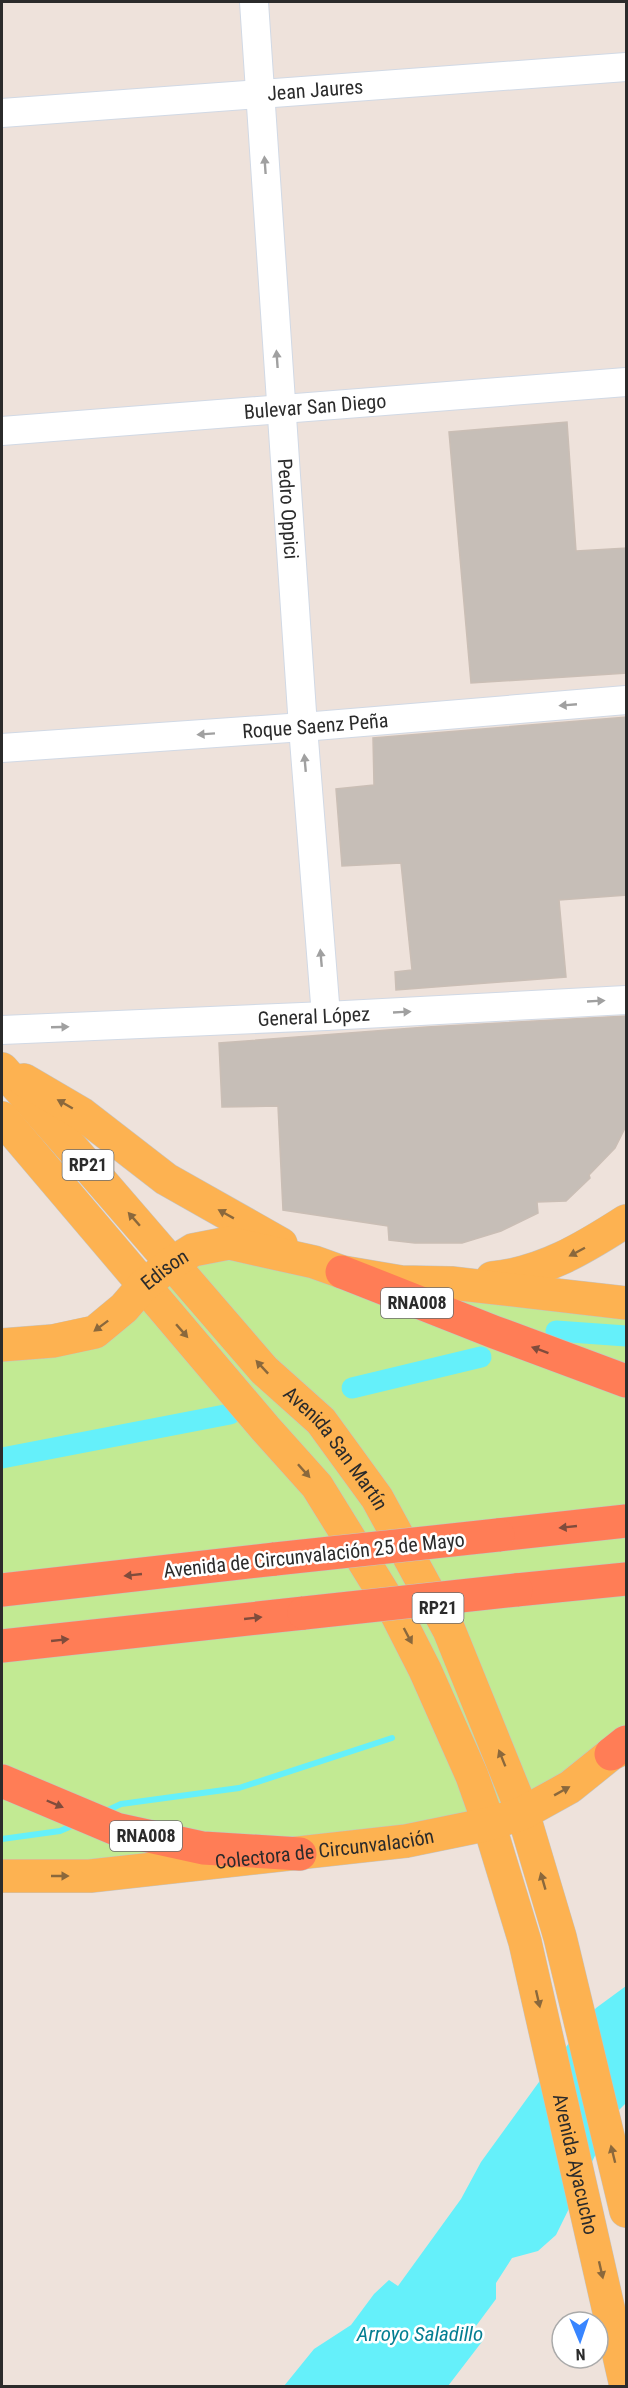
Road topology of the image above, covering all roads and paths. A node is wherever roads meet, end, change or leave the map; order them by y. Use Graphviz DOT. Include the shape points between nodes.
graph roads {
  1 [pos="254,2"];
  2 [pos="627,67"];
  3 [pos="261,94"];
  4 [pos="2,113"];
  5 [pos="627,382"];
  6 [pos="280,408"];
  7 [pos="2,431"];
  8 [pos="627,700"];
  9 [pos="303,727"];
  10 [pos="2,748"];
  11 [pos="627,1000"];
  12 [pos="326,1016"];
  13 [pos="2,1030"];
  14 [pos="2,1068"];
  15 [pos="2,1118"];
  16 [pos="627,1221"];
  17 [pos="172,1263"];
  18 [pos="328,1267"];
  19 [pos="451,1283"];
  20 [pos="144,1286"];
  21 [pos="627,1303"];
  22 [pos="2,1344"];
  23 [pos="627,1381"];
  24 [pos="627,1521"];
  25 [pos="627,1579"];
  26 [pos="2,1590"];
  27 [pos="2,1646"];
  28 [pos="622,1748"];
  29 [pos="2,1781"];
  30 [pos="523,1813"];
  31 [pos="489,1824"];
  32 [pos="300,1854"];
  33 [pos="2,1876"];
  34 [pos="560,1937"];
  35 [pos="525,1942"];
  36 [pos="627,2211"];
  37 [pos="627,2386"];
  1 -- 3 [label="street, Pedro Oppici"];
  2 -- 3 [label="street, Jean Jaures"];
  3 -- 4 [label="street, Jean Jaures"];
  6 -- 3 [label="street, Pedro Oppici, one-way"];
  5 -- 6 [label="street, Bulevar San Diego"];
  6 -- 7 [label="street, Bulevar San Diego"];
  6 -- 9 [label="street, Pedro Oppici"];
  8 -- 9 [label="street, Roque Saenz Peña, one-way"];
  9 -- 10 [label="street, Roque Saenz Peña, one-way"];
  12 -- 9 [label="street, Pedro Oppici, one-way"];
  12 -- 11 [label="street, General López, one-way"];
  13 -- 12 [label="street, General López, one-way"];
  17 -- 14 [label="main road, Avenida San Martín / RP21, one-way"];
  18 -- 14 [label="main road, one-way" via="166,1179 82,1114"];
  15 -- 20 [label="main road, Avenida San Martín / RP21"];
  16 -- 19 [label="main road, one-way" via="575,1254 514,1276"];
  17 -- 18 [label="main road, Edison" via="193,1250 229,1243"];
  17 -- 20 [label="main road, Edison"];
  30 -- 17 [label="main road, Avenida San Martín / RP21, one-way" via="449,1630 376,1498 321,1420 264,1370"];
  18 -- 19 [label="main road, Edison" via="402,1282"];
  23 -- 18 [label="highway, RNA008, one-way"];
  19 -- 21 [label="main road"];
  20 -- 22 [label="main road, Edison, one-way" via="95,1332 53,1341"];
  20 -- 31 [label="main road, Avenida San Martín / RP21, one-way" via="317,1486 426,1670"];
  24 -- 26 [label="highway, Avenida de Circunvalación 25 de Mayo, one-way, bridge"];
  27 -- 25 [label="highway, one-way, bridge"];
  30 -- 28 [label="main road, Colectora de Circunvalación, one-way" via="570,1787"];
  29 -- 32 [label="highway, RNA008, one-way" via="116,1829 203,1848"];
  30 -- 31 [label="main road, Colectora de Circunvalación"];
  34 -- 30 [label="main road, Avenida San Martín, one-way"];
  31 -- 32 [label="main road, Colectora de Circunvalación" via="406,1841"];
  31 -- 35 [label="main road, Avenida San Martín"];
  33 -- 32 [label="main road, Colectora de Circunvalación, one-way" via="90,1876"];
  36 -- 34 [label="main road, Avenida Ayacucho, one-way"];
  35 -- 37 [label="main road, Avenida Ayacucho, one-way"];
}
